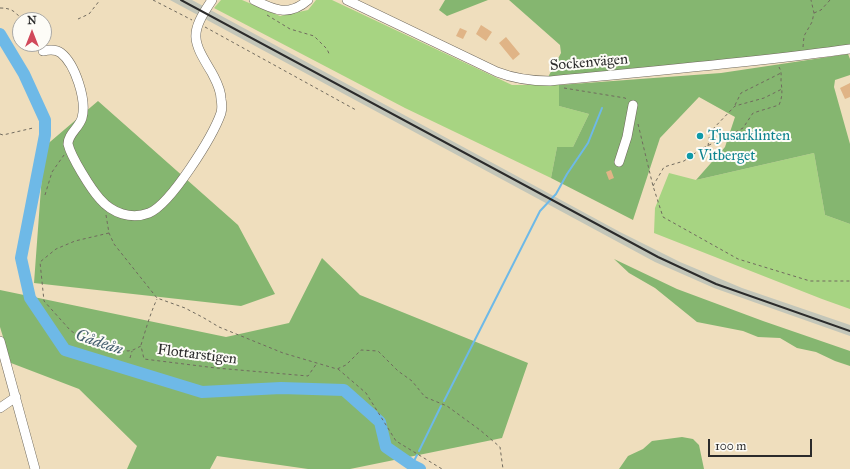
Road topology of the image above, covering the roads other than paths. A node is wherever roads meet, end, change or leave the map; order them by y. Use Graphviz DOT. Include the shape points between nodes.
graph roads {
  1 [pos="212,0"];
  2 [pos="254,0"];
  3 [pos="308,0"];
  4 [pos="347,0"];
  5 [pos="850,49"];
  6 [pos="52,50"];
  7 [pos="634,105"];
  8 [pos="619,162"];
  9 [pos="0,341"];
  10 [pos="16,397"];
  11 [pos="0,408"];
  12 [pos="35,469"];
  1 -- 6 [label="street" via="198,23 195,36 197,46 216,80 221,96 221,113 189,171 151,212 140,216 127,215 105,204 89,184 68,148 69,138 82,118 84,101 67,60 60,52"];
  2 -- 3 [label="street" via="280,10 290,10"];
  4 -- 5 [label="street, Sockenvägen" via="497,72 530,81 785,58"];
  7 -- 8 [label="street"];
  9 -- 10 [label="street"];
  10 -- 11 [label="street"];
  10 -- 12 [label="street"];
}
